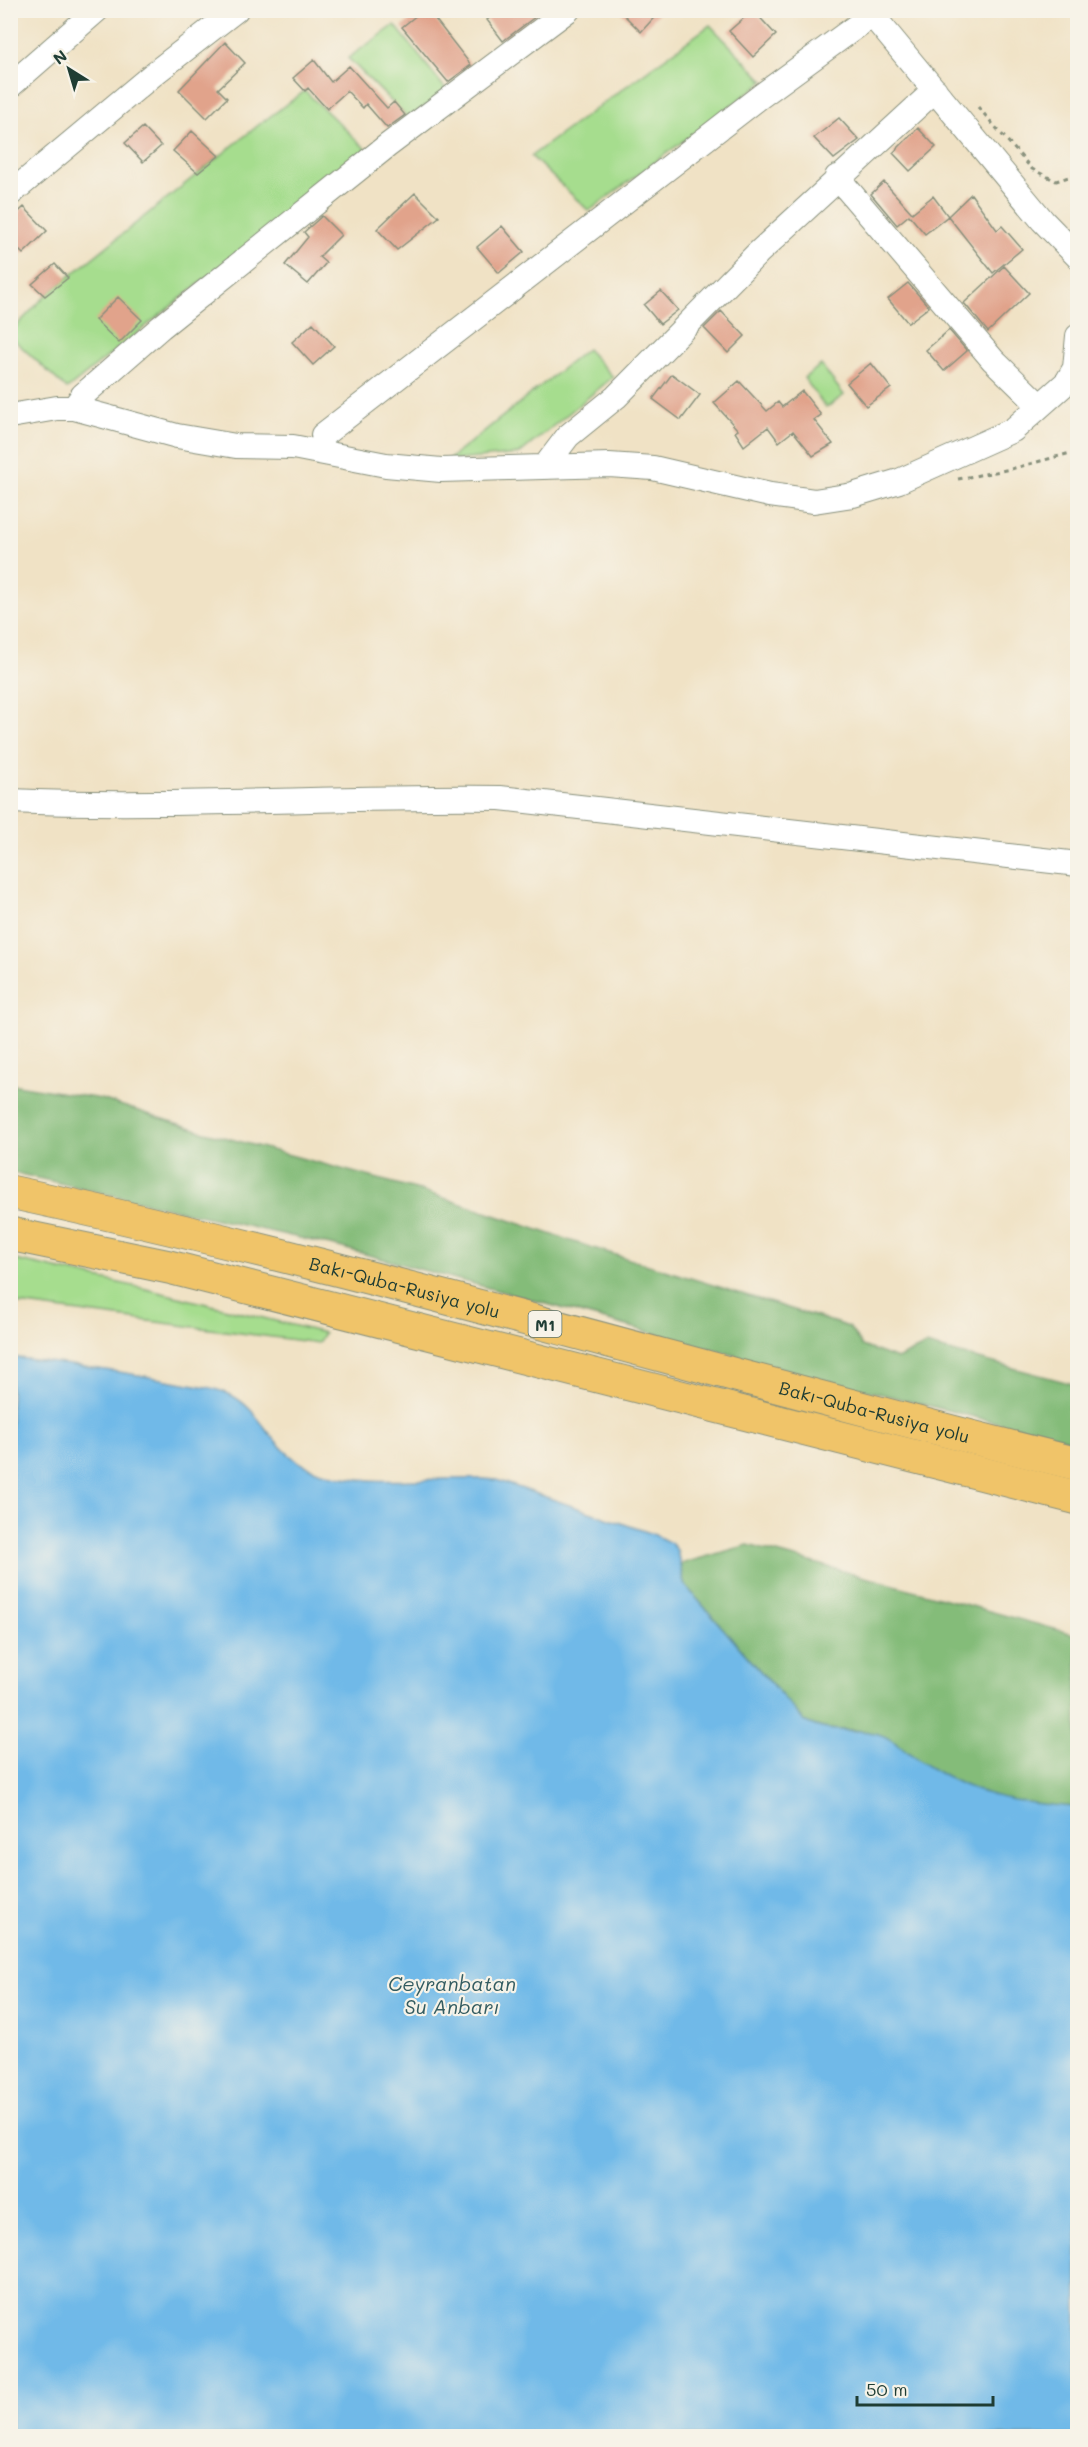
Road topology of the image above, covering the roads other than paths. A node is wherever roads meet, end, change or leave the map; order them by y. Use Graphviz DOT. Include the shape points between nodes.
graph roads {
  1 [pos="97,10"];
  2 [pos="236,10"];
  3 [pos="568,10"];
  4 [pos="870,13"];
  5 [pos="10,86"];
  6 [pos="935,90"];
  7 [pos="837,177"];
  8 [pos="10,194"];
  9 [pos="1077,257"];
  10 [pos="1077,336"];
  11 [pos="1040,406"];
  12 [pos="74,408"];
  13 [pos="10,416"];
  14 [pos="323,435"];
  15 [pos="546,465"];
  16 [pos="10,801"];
  17 [pos="1077,864"];
  18 [pos="10,1192"];
  19 [pos="10,1234"];
  20 [pos="1077,1464"];
  21 [pos="1077,1498"];
  1 -- 5 [label="street"];
  2 -- 8 [label="street"];
  3 -- 12 [label="street" via="387,146 170,320 90,389"];
  4 -- 6 [label="street"];
  4 -- 14 [label="street"];
  6 -- 7 [label="street"];
  6 -- 9 [label="street"];
  7 -- 11 [label="street" via="993,360"];
  7 -- 15 [label="street" via="616,397 568,436"];
  10 -- 11 [label="street" via="1075,368"];
  11 -- 15 [label="street" via="1006,434 899,481 853,495 814,501 653,468"];
  12 -- 13 [label="street"];
  12 -- 15 [label="street" via="177,436 236,446 293,447 386,465 441,471"];
  16 -- 17 [label="street" via="145,805 500,798"];
  18 -- 20 [label="highway, Bakı-Quba-Rusiya yolu / M1" via="175,1227"];
  19 -- 21 [label="highway, Bakı-Quba-Rusiya yolu / M1" via="169,1267"];
}
